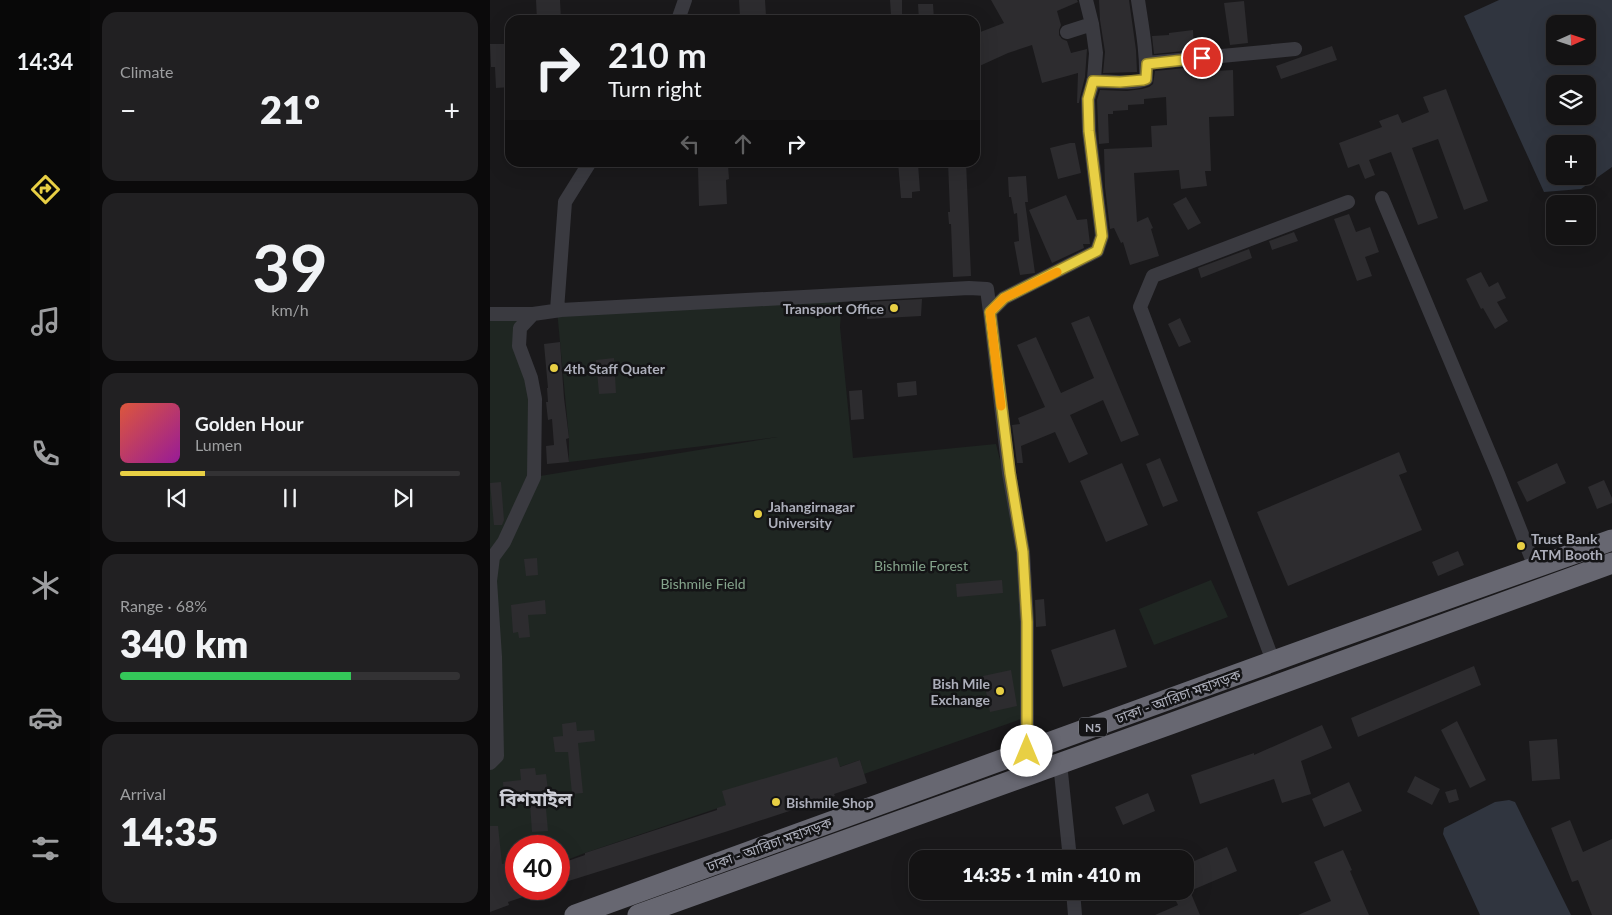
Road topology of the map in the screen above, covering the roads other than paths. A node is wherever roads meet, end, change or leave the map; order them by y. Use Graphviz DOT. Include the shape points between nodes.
graph roads {
  1 [pos="685,0"];
  2 [pos="1086,0"];
  3 [pos="1138,0"];
  4 [pos="680,15"];
  5 [pos="1092,24"];
  6 [pos="1067,32"];
  7 [pos="1295,49"];
  8 [pos="1147,64"];
  9 [pos="1093,81"];
  10 [pos="587,167"];
  11 [pos="1382,198"];
  12 [pos="1348,202"];
  13 [pos="558,310"];
  14 [pos="990,312"];
  15 [pos="490,314"];
  16 [pos="533,314"];
  17 [pos="1612,540"];
  18 [pos="1612,563"];
  19 [pos="1535,567"];
  20 [pos="1273,661"];
  21 [pos="1027,751"];
  22 [pos="490,763"];
  23 [pos="1060,763"];
  24 [pos="1069,850"];
  25 [pos="1074,900"];
  26 [pos="575,915"];
  27 [pos="638,915"];
  28 [pos="1075,915"];
  1 -- 4 [label="street"];
  2 -- 5 [label="street"];
  3 -- 8 [label="street"];
  5 -- 6 [label="street"];
  5 -- 9 [label="street" via="1096,53"];
  7 -- 8 [label="street"];
  8 -- 9 [label="street" via="1146,79 1143,80"];
  9 -- 14 [label="street" via="1088,99 1102,236 1097,251 1004,298"];
  10 -- 13 [label="street" via="565,202"];
  11 -- 19 [label="street"];
  12 -- 20 [label="street" via="1154,276 1140,307"];
  13 -- 14 [label="street" via="969,288 987,289"];
  13 -- 16 [label="street"];
  14 -- 21 [label="street" via="1023,552 1027,622"];
  15 -- 16 [label="street"];
  16 -- 22 [label="street" via="520,328 519,346 535,399 534,477 504,542 493,557 490,581 497,756"];
  17 -- 19 [label="highway, ঢাকা - আরিচা মহাসড়ক / N5"];
  18 -- 23 [label="highway, ঢাকা - আরিচা মহাসড়ক / N5"];
  19 -- 20 [label="highway, ঢাকা - আরিচা মহাসড়ক / N5"];
  20 -- 21 [label="highway, ঢাকা - আরিচা মহাসড়ক / N5"];
  21 -- 26 [label="highway, ঢাকা - আরিচা মহাসড়ক / N5"];
  23 -- 24 [label="street"];
  23 -- 27 [label="highway, ঢাকা - আরিচা মহাসড়ক / N5"];
  25 -- 28 [label="street"];
}
